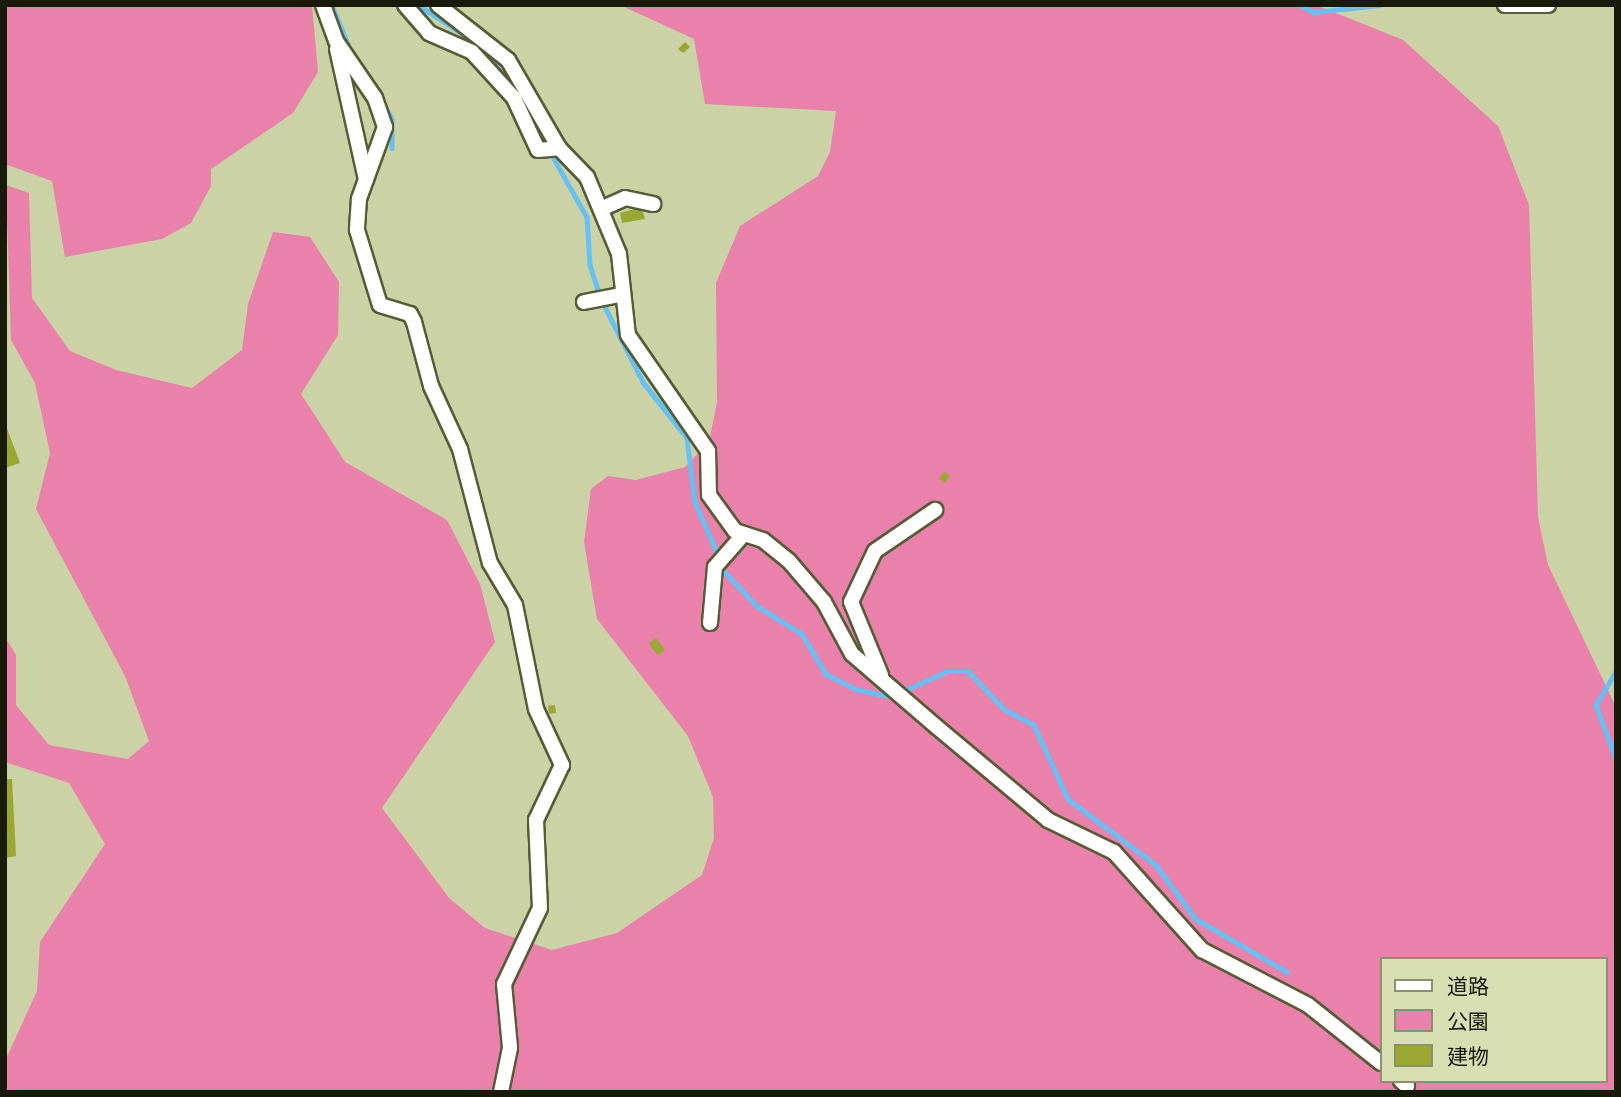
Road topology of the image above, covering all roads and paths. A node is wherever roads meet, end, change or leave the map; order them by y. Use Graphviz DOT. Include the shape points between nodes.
graph roads {
  1 [pos="323,5"];
  2 [pos="405,5"];
  3 [pos="438,5"];
  4 [pos="1505,5"];
  5 [pos="1548,5"];
  6 [pos="336,41"];
  7 [pos="559,148"];
  8 [pos="366,180"];
  9 [pos="653,204"];
  10 [pos="603,208"];
  11 [pos="621,295"];
  12 [pos="584,302"];
  13 [pos="935,510"];
  14 [pos="744,534"];
  15 [pos="710,624"];
  16 [pos="881,678"];
  17 [pos="1380,1062"];
  18 [pos="501,1092"];
  1 -- 6 [label="street"];
  2 -- 7 [label="street" via="429,33 472,52 514,98 538,150"];
  3 -- 7 [label="street" via="508,60"];
  4 -- 5 [label="street"];
  6 -- 8 [label="street"];
  6 -- 8 [label="street" via="382,112 385,139"];
  7 -- 10 [label="street" via="587,177"];
  8 -- 18 [label="street" via="357,230 380,305 410,314 414,322 431,386 460,449 490,563 516,605 536,709 562,765 536,820 540,908 504,984 510,1048"];
  9 -- 10 [label="street" via="625,198"];
  10 -- 11 [label="street" via="623,271"];
  11 -- 12 [label="street"];
  11 -- 14 [label="street" via="628,335 708,451 709,495"];
  13 -- 16 [label="street" via="875,551 851,602"];
  14 -- 15 [label="street" via="715,567"];
  14 -- 16 [label="street" via="763,540 809,581 852,654"];
  16 -- 17 [label="street" via="1048,820 1114,852 1202,950 1308,1005"];
}
